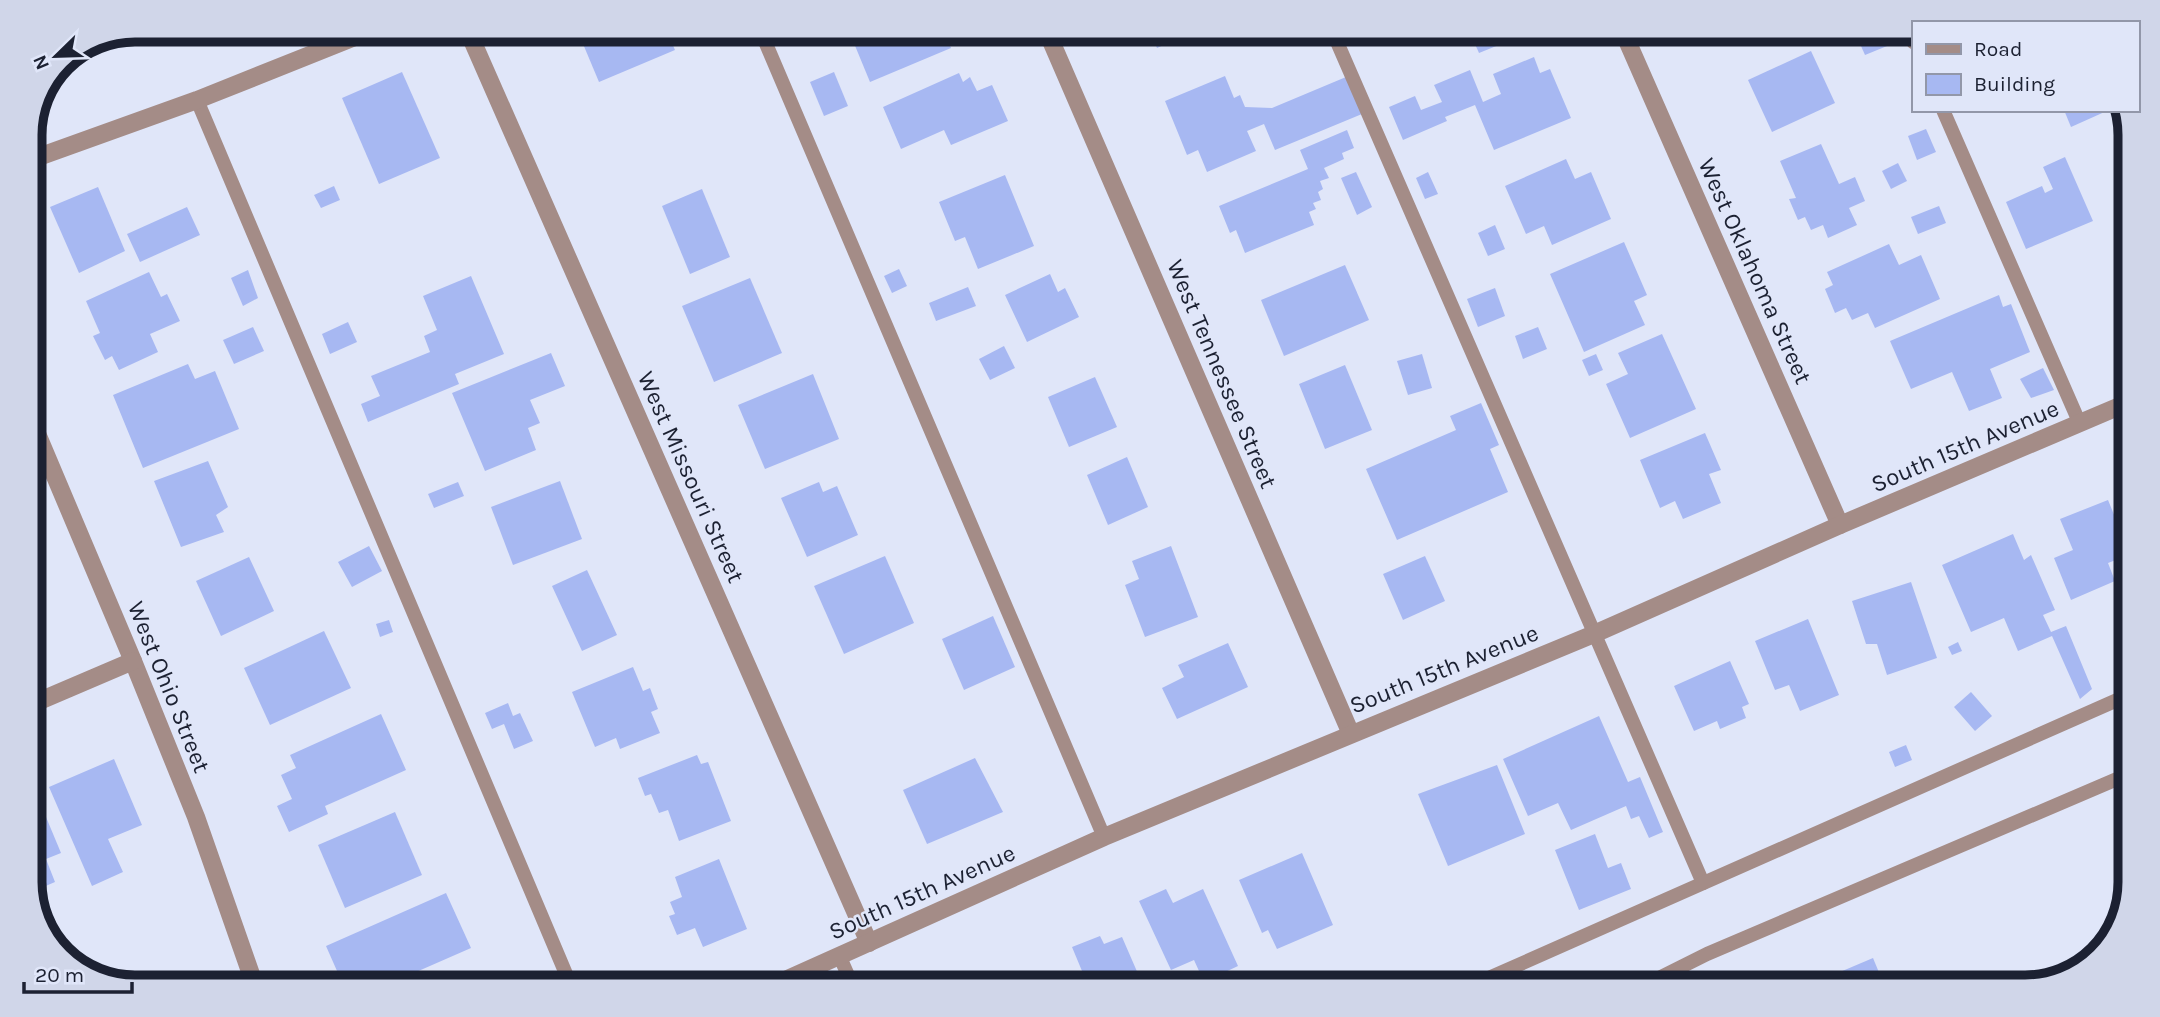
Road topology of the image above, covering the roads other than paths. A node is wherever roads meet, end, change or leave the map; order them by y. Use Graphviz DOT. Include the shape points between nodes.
graph roads {
  1 [pos="342,42"];
  2 [pos="473,42"];
  3 [pos="765,42"];
  4 [pos="1051,42"];
  5 [pos="1337,42"];
  6 [pos="1628,42"];
  7 [pos="197,100"];
  8 [pos="1944,112"];
  9 [pos="42,156"];
  10 [pos="2118,408"];
  11 [pos="2080,424"];
  12 [pos="42,446"];
  13 [pos="1840,526"];
  14 [pos="1594,634"];
  15 [pos="134,661"];
  16 [pos="42,700"];
  17 [pos="2118,700"];
  18 [pos="1351,734"];
  19 [pos="2118,778"];
  20 [pos="1104,837"];
  21 [pos="1703,883"];
  22 [pos="869,943"];
  23 [pos="839,955"];
  24 [pos="251,975"];
  25 [pos="566,975"];
  26 [pos="796,975"];
  27 [pos="848,975"];
  28 [pos="1496,975"];
  29 [pos="1665,975"];
  1 -- 7 [label="street"];
  2 -- 22 [label="street, West Missouri Street"];
  3 -- 20 [label="lane"];
  4 -- 18 [label="street, West Tennessee Street"];
  5 -- 14 [label="lane"];
  6 -- 13 [label="street, West Oklahoma Street"];
  7 -- 9 [label="street"];
  7 -- 25 [label="lane"];
  8 -- 11 [label="lane"];
  10 -- 11 [label="street, South 15th Avenue"];
  11 -- 13 [label="street, South 15th Avenue"];
  12 -- 15 [label="street, West Ohio Street"];
  13 -- 14 [label="street, South 15th Avenue"];
  14 -- 18 [label="street, South 15th Avenue"];
  14 -- 21 [label="lane"];
  15 -- 16 [label="street"];
  15 -- 24 [label="street, West Ohio Street" via="196,817"];
  17 -- 21 [label="lane"];
  18 -- 20 [label="street, South 15th Avenue"];
  19 -- 29 [label="lane"];
  20 -- 22 [label="street, South 15th Avenue"];
  21 -- 28 [label="lane"];
  22 -- 23 [label="street, South 15th Avenue"];
  23 -- 26 [label="street, South 15th Avenue"];
  23 -- 27 [label="lane"];
}
